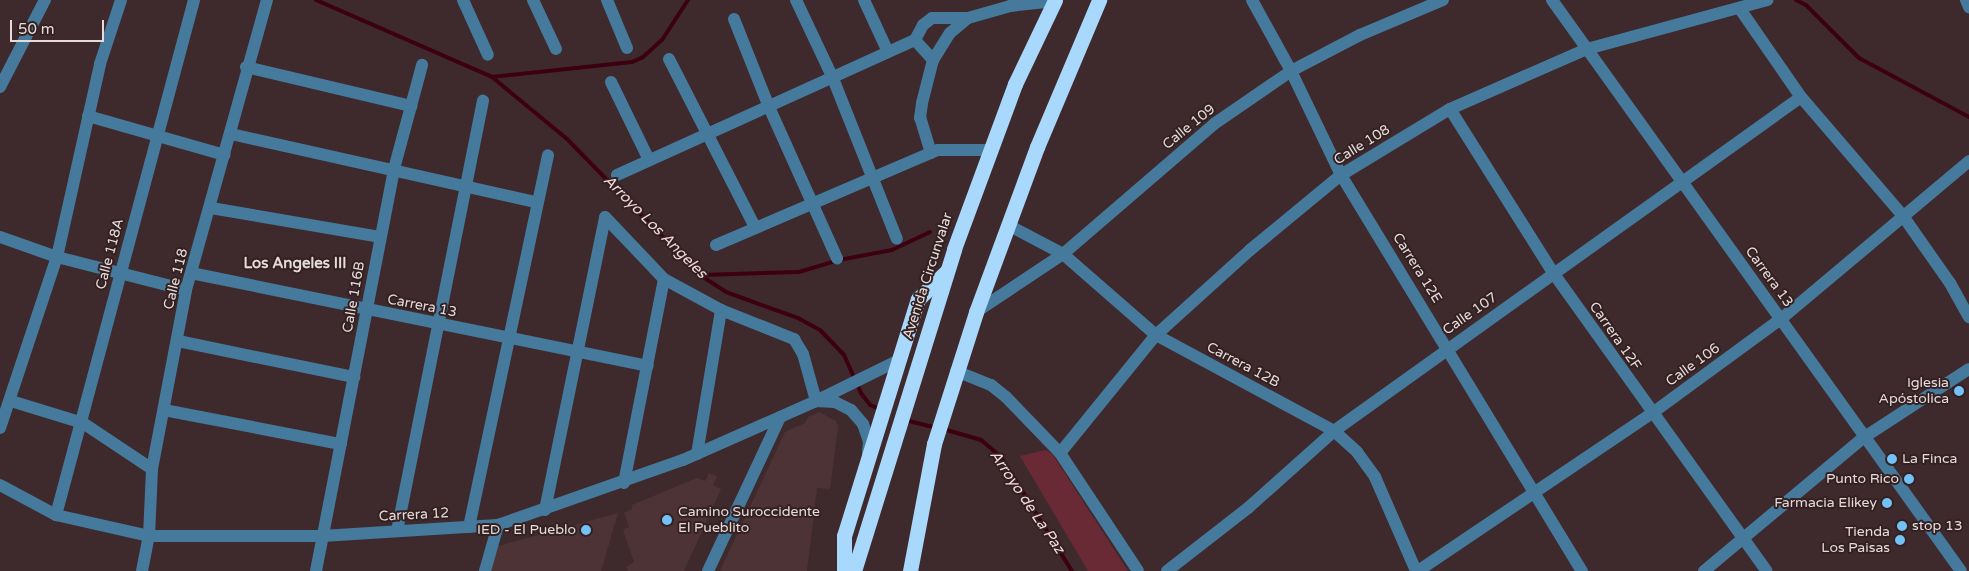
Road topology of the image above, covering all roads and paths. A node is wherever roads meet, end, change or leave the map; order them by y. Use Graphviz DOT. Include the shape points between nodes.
graph roads {
  1 [pos="45,0"];
  2 [pos="121,0"];
  3 [pos="194,0"];
  4 [pos="266,0"];
  5 [pos="463,0"];
  6 [pos="533,0"];
  7 [pos="607,0"];
  8 [pos="796,0"];
  9 [pos="864,0"];
  10 [pos="1055,0"];
  11 [pos="1099,0"];
  12 [pos="1252,0"];
  13 [pos="1443,0"];
  14 [pos="1552,0"];
  15 [pos="1966,0"];
  16 [pos="1764,1"];
  17 [pos="1969,7"];
  18 [pos="1740,9"];
  19 [pos="968,18"];
  20 [pos="734,19"];
  21 [pos="915,40"];
  22 [pos="627,48"];
  23 [pos="556,49"];
  24 [pos="1587,49"];
  25 [pos="888,52"];
  26 [pos="488,55"];
  27 [pos="669,59"];
  28 [pos="933,60"];
  29 [pos="422,65"];
  30 [pos="246,67"];
  31 [pos="1291,70"];
  32 [pos="832,76"];
  33 [pos="611,82"];
  34 [pos="0,87"];
  35 [pos="1801,97"];
  36 [pos="483,100"];
  37 [pos="411,106"];
  38 [pos="768,107"];
  39 [pos="1450,109"];
  40 [pos="88,116"];
  41 [pos="708,132"];
  42 [pos="158,134"];
  43 [pos="231,134"];
  44 [pos="989,150"];
  45 [pos="931,153"];
  46 [pos="225,154"];
  47 [pos="548,155"];
  48 [pos="649,160"];
  49 [pos="1969,161"];
  50 [pos="394,169"];
  51 [pos="617,175"];
  52 [pos="1341,175"];
  53 [pos="873,179"];
  54 [pos="1683,182"];
  55 [pos="465,187"];
  56 [pos="536,202"];
  57 [pos="813,204"];
  58 [pos="211,208"];
  59 [pos="1903,216"];
  60 [pos="1008,225"];
  61 [pos="755,227"];
  62 [pos="0,237"];
  63 [pos="380,237"];
  64 [pos="897,239"];
  65 [pos="716,245"];
  66 [pos="1063,254"];
  67 [pos="58,257"];
  68 [pos="837,258"];
  69 [pos="947,271"];
  70 [pos="191,273"];
  71 [pos="120,274"];
  72 [pos="1554,274"];
  73 [pos="664,279"];
  74 [pos="186,290"];
  75 [pos="368,310"];
  76 [pos="721,310"];
  77 [pos="976,312"];
  78 [pos="1969,317"];
  79 [pos="1781,319"];
  80 [pos="438,324"];
  81 [pos="1156,335"];
  82 [pos="509,338"];
  83 [pos="178,341"];
  84 [pos="1448,347"];
  85 [pos="578,352"];
  86 [pos="899,360"];
  87 [pos="648,366"];
  88 [pos="1969,369"];
  89 [pos="956,371"];
  90 [pos="354,376"];
  91 [pos="11,401"];
  92 [pos="816,401"];
  93 [pos="164,410"];
  94 [pos="1651,414"];
  95 [pos="780,417"];
  96 [pos="83,423"];
  97 [pos="0,428"];
  98 [pos="1334,431"];
  99 [pos="1863,438"];
  100 [pos="341,444"];
  101 [pos="1060,453"];
  102 [pos="697,454"];
  103 [pos="868,459"];
  104 [pos="152,469"];
  105 [pos="624,483"];
  106 [pos="0,485"];
  107 [pos="1533,491"];
  108 [pos="545,510"];
  109 [pos="56,515"];
  110 [pos="498,524"];
  111 [pos="470,528"];
  112 [pos="397,530"];
  113 [pos="149,536"];
  114 [pos="322,536"];
  115 [pos="1742,537"];
  116 [pos="142,571"];
  117 [pos="316,571"];
  118 [pos="486,571"];
  119 [pos="708,571"];
  120 [pos="844,571"];
  121 [pos="854,571"];
  122 [pos="910,571"];
  123 [pos="1138,571"];
  124 [pos="1167,571"];
  125 [pos="1417,571"];
  126 [pos="1582,571"];
  127 [pos="1704,571"];
  128 [pos="1767,571"];
  129 [pos="1961,571"];
  1 -- 34 [label="street"];
  2 -- 40 [label="street" via="100,64"];
  3 -- 42 [label="street, Calle 118A"];
  4 -- 30 [label="street, Calle 118"];
  5 -- 26 [label="street"];
  6 -- 23 [label="street"];
  7 -- 22 [label="street"];
  8 -- 32 [label="street"];
  9 -- 25 [label="street"];
  10 -- 19 [label="street" via="1010,6"];
  10 -- 44 [label="highway, Avenida Circunvalar" via="1015,84"];
  11 -- 60 [label="highway"];
  12 -- 31 [label="street, Carrera 12E"];
  13 -- 31 [label="street, Calle 109" via="1360,35"];
  14 -- 24 [label="street, Carrera 13"];
  15 -- 17 [label="street"];
  16 -- 18 [label="street, Calle 108"];
  18 -- 24 [label="street, Calle 108"];
  18 -- 35 [label="street"];
  19 -- 21 [label="street" via="932,18 923,25"];
  19 -- 28 [label="street" via="950,33"];
  20 -- 38 [label="street"];
  21 -- 25 [label="street"];
  21 -- 28 [label="street"];
  24 -- 39 [label="street, Calle 108"];
  24 -- 54 [label="street, Carrera 13"];
  25 -- 32 [label="street"];
  27 -- 41 [label="street"];
  28 -- 45 [label="street" via="920,118"];
  29 -- 37 [label="street, Calle 116B"];
  30 -- 37 [label="street"];
  30 -- 43 [label="street, Calle 118"];
  31 -- 52 [label="street, Carrera 12E"];
  31 -- 66 [label="street, Calle 109" via="1214,124"];
  32 -- 38 [label="street"];
  32 -- 53 [label="street"];
  33 -- 48 [label="street"];
  35 -- 54 [label="street, Calle 107"];
  35 -- 59 [label="street"];
  36 -- 55 [label="street"];
  37 -- 50 [label="street, Calle 116B"];
  38 -- 41 [label="street"];
  38 -- 57 [label="street"];
  39 -- 52 [label="street, Calle 108"];
  39 -- 72 [label="street, Carrera 12F"];
  40 -- 42 [label="street"];
  40 -- 67 [label="street"];
  41 -- 48 [label="street"];
  41 -- 61 [label="street"];
  42 -- 46 [label="street"];
  42 -- 71 [label="street, Calle 118A"];
  43 -- 46 [label="street, Calle 118"];
  43 -- 50 [label="street"];
  44 -- 45 [label="street" via="942,149"];
  44 -- 69 [label="highway, Avenida Circunvalar"];
  45 -- 53 [label="street"];
  46 -- 58 [label="street, Calle 118"];
  47 -- 56 [label="street"];
  48 -- 51 [label="street"];
  49 -- 59 [label="street, Calle 106"];
  50 -- 55 [label="street"];
  50 -- 63 [label="street, Calle 116B"];
  52 -- 81 [label="street, Calle 108" via="1250,250"];
  52 -- 84 [label="street, Carrera 12E"];
  53 -- 57 [label="street"];
  53 -- 64 [label="street"];
  54 -- 72 [label="street, Calle 107"];
  54 -- 79 [label="street, Carrera 13"];
  55 -- 56 [label="street"];
  55 -- 80 [label="street"];
  56 -- 82 [label="street"];
  57 -- 61 [label="street"];
  57 -- 68 [label="street"];
  58 -- 63 [label="street"];
  58 -- 70 [label="street, Calle 118"];
  59 -- 78 [label="street" via="1950,283"];
  59 -- 79 [label="street, Calle 106"];
  60 -- 66 [label="street, Carrera 12B"];
  60 -- 77 [label="highway"];
  61 -- 65 [label="street"];
  62 -- 67 [label="street"];
  63 -- 75 [label="street, Calle 116B"];
  66 -- 77 [label="street, Calle 109"];
  66 -- 81 [label="street, Carrera 12B"];
  67 -- 71 [label="street"];
  67 -- 91 [label="street"];
  69 -- 86 [label="highway" via="918,299"];
  69 -- 121 [label="highway, Avenida Circunvalar"];
  70 -- 74 [label="street, Calle 118"];
  70 -- 75 [label="street, Carrera 13"];
  71 -- 74 [label="street"];
  71 -- 96 [label="street, Calle 118A"];
  72 -- 84 [label="street, Calle 107"];
  72 -- 94 [label="street, Carrera 12F"];
  73 -- 76 [label="street"];
  73 -- 85 [label="street" via="605,217"];
  73 -- 87 [label="street"];
  74 -- 83 [label="street, Calle 118"];
  75 -- 80 [label="street, Carrera 13"];
  75 -- 90 [label="street, Calle 116B"];
  76 -- 92 [label="street" via="782,334 800,345"];
  76 -- 102 [label="street"];
  77 -- 89 [label="highway"];
  79 -- 94 [label="street, Calle 106"];
  79 -- 99 [label="street, Carrera 13"];
  80 -- 82 [label="street, Carrera 13"];
  80 -- 112 [label="street"];
  81 -- 98 [label="street, Carrera 12B"];
  81 -- 101 [label="street, Calle 108"];
  82 -- 85 [label="street, Carrera 13"];
  82 -- 111 [label="street"];
  83 -- 90 [label="street"];
  83 -- 93 [label="street, Calle 118"];
  84 -- 98 [label="street, Calle 107"];
  84 -- 107 [label="street, Carrera 12E"];
  85 -- 87 [label="street, Carrera 13"];
  85 -- 108 [label="street"];
  86 -- 92 [label="street, Carrera 12"];
  86 -- 103 [label="highway"];
  87 -- 105 [label="street"];
  88 -- 99 [label="street"];
  89 -- 101 [label="street" via="991,385"];
  89 -- 122 [label="highway" via="934,444"];
  90 -- 100 [label="street, Calle 116B"];
  91 -- 96 [label="street"];
  91 -- 97 [label="street"];
  92 -- 95 [label="street, Carrera 12"];
  92 -- 103 [label="street" via="835,402 851,410 863,424 869,441"];
  93 -- 100 [label="street"];
  93 -- 104 [label="street, Calle 118"];
  94 -- 107 [label="street, Calle 106"];
  94 -- 115 [label="street, Carrera 12F"];
  95 -- 102 [label="street, Carrera 12"];
  95 -- 119 [label="street"];
  96 -- 104 [label="street"];
  96 -- 109 [label="street, Calle 118A"];
  98 -- 124 [label="street, Calle 107" via="1248,508"];
  98 -- 125 [label="street, Carrera 12B" via="1357,452 1375,477"];
  99 -- 115 [label="street"];
  99 -- 129 [label="street, Carrera 13"];
  100 -- 114 [label="street, Calle 116B"];
  101 -- 123 [label="street"];
  102 -- 105 [label="street, Carrera 12"];
  103 -- 120 [label="highway" via="844,536"];
  104 -- 113 [label="street, Calle 118"];
  105 -- 108 [label="street, Carrera 12"];
  106 -- 109 [label="street, Carrera 12"];
  107 -- 125 [label="street, Calle 106"];
  107 -- 126 [label="street, Carrera 12E"];
  108 -- 110 [label="street, Carrera 12"];
  109 -- 113 [label="street, Carrera 12"];
  110 -- 111 [label="street, Carrera 12"];
  110 -- 118 [label="street"];
  111 -- 112 [label="street, Carrera 12"];
  112 -- 114 [label="street, Carrera 12"];
  113 -- 114 [label="street, Carrera 12"];
  113 -- 116 [label="street, Calle 118"];
  114 -- 117 [label="street, Calle 116B"];
  115 -- 127 [label="street"];
  115 -- 128 [label="street, Carrera 12F"];
}
